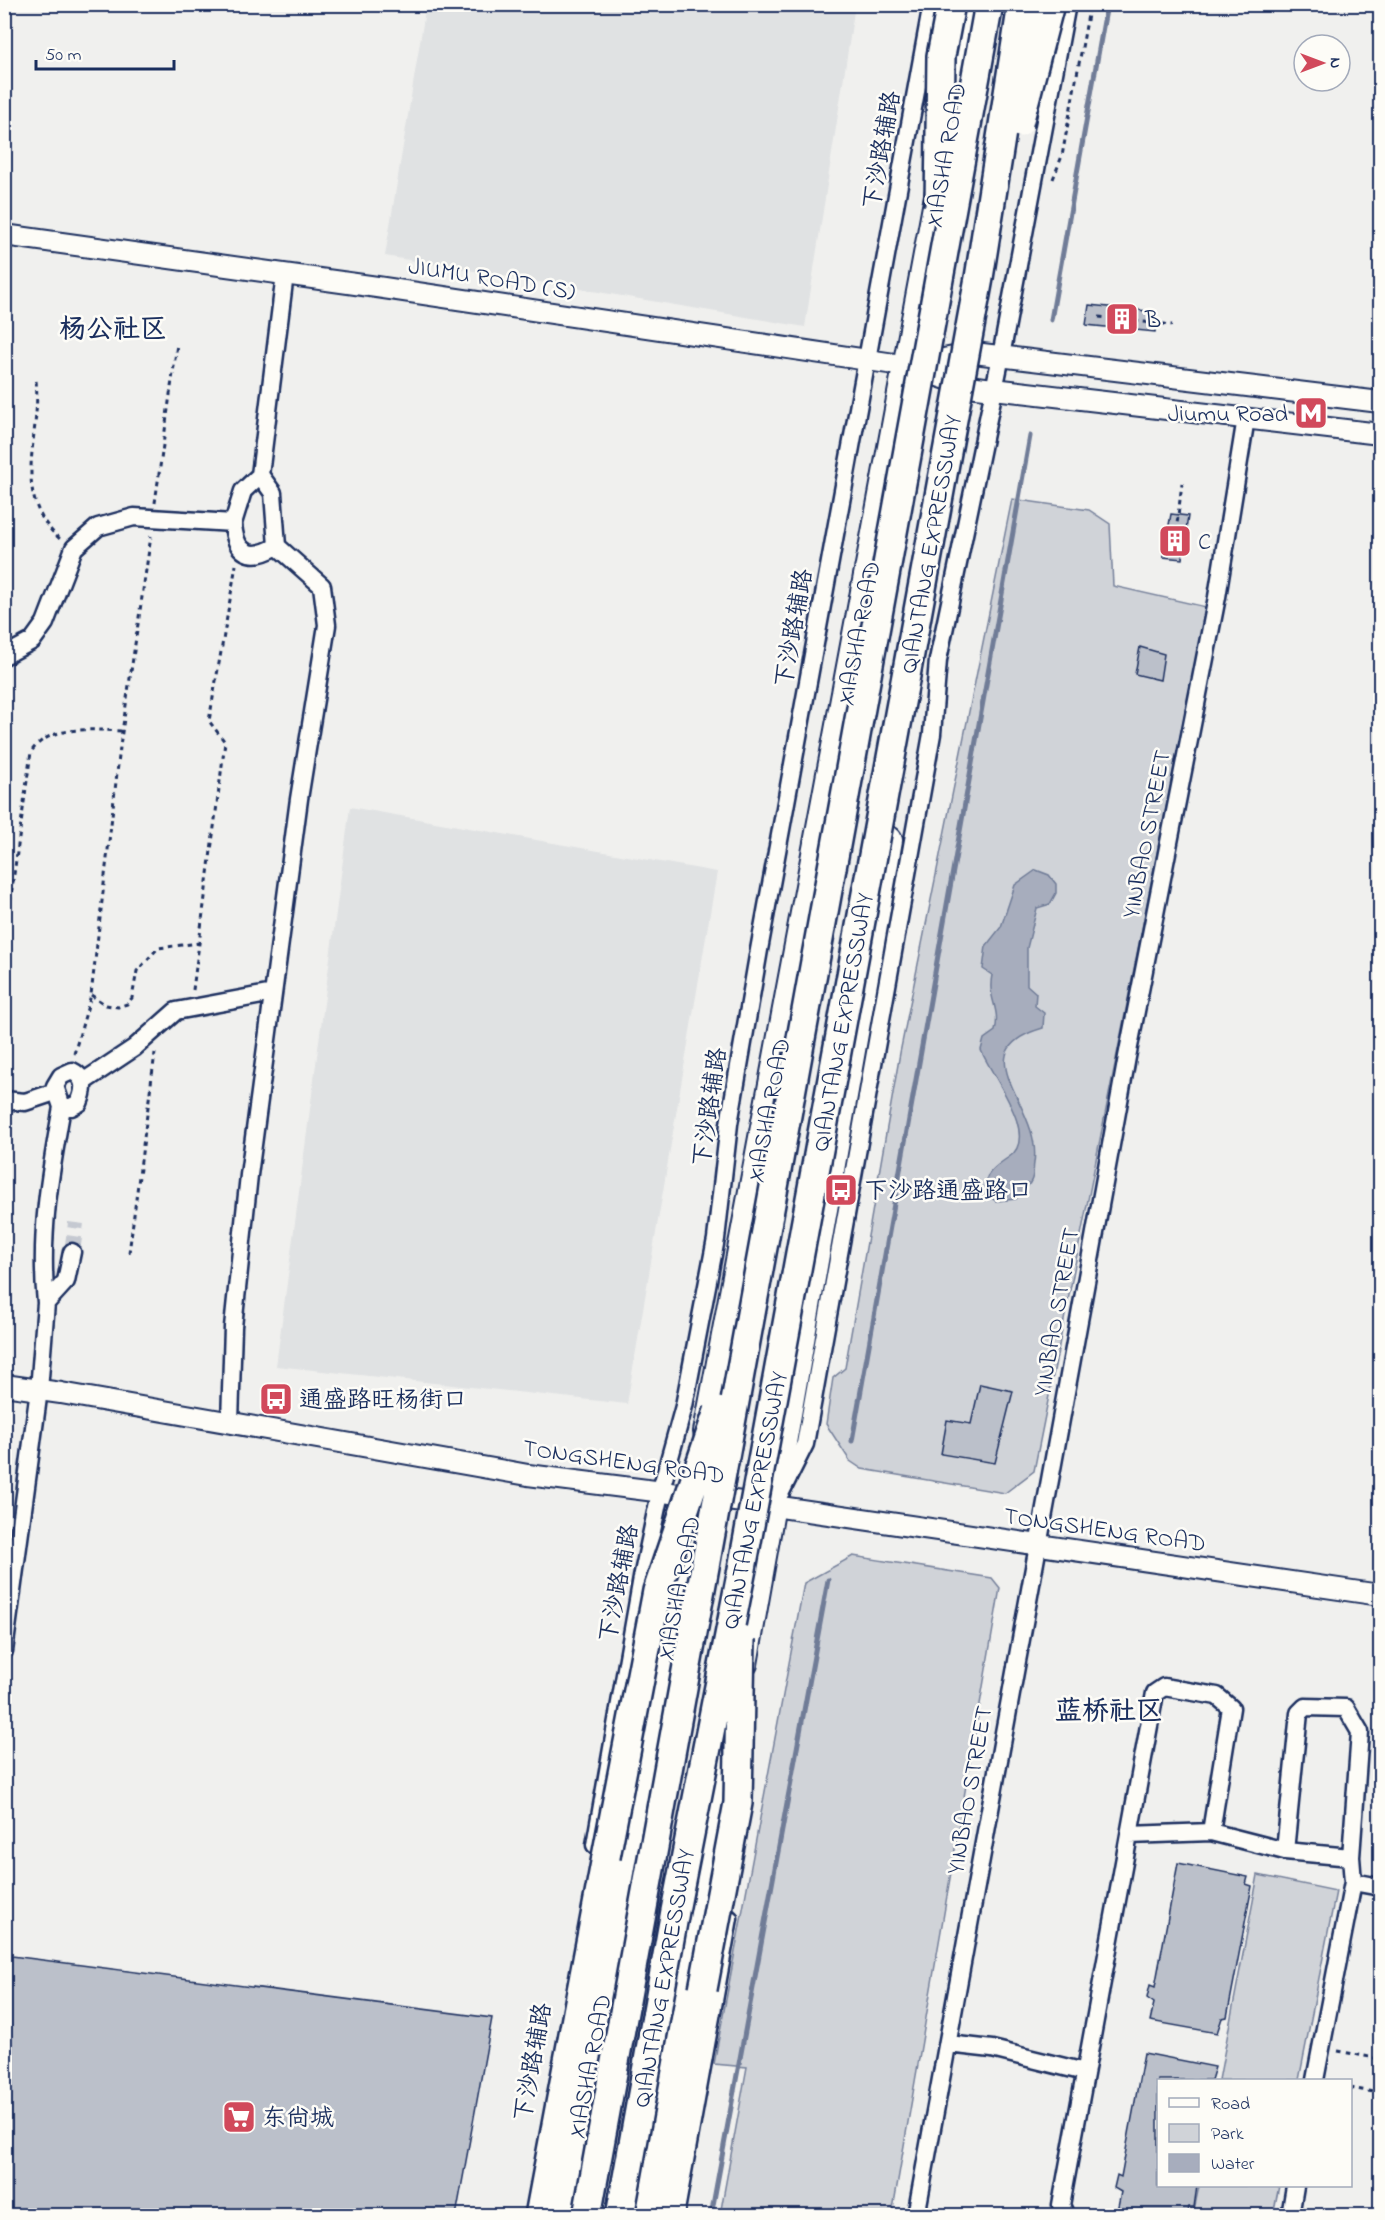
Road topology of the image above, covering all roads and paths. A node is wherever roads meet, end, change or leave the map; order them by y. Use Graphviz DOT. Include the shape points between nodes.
graph roads {
  1 [pos="932,4"];
  2 [pos="951,4"];
  3 [pos="972,4"];
  4 [pos="989,4"];
  5 [pos="1022,4"];
  6 [pos="1029,4"];
  7 [pos="1050,4"];
  8 [pos="1067,4"];
  9 [pos="4,235"];
  10 [pos="285,274"];
  11 [pos="979,278"];
  12 [pos="1100,317"];
  13 [pos="1172,325"];
  14 [pos="177,344"];
  15 [pos="974,352"];
  16 [pos="1001,356"];
  17 [pos="866,360"];
  18 [pos="908,366"];
  19 [pos="36,381"];
  20 [pos="968,386"];
  21 [pos="994,389"];
  22 [pos="1380,402"];
  23 [pos="1245,418"];
  24 [pos="1380,434"];
  25 [pos="909,448"];
  26 [pos="260,475"];
  27 [pos="1182,483"];
  28 [pos="153,518"];
  29 [pos="233,523"];
  30 [pos="277,546"];
  31 [pos="74,548"];
  32 [pos="239,548"];
  33 [pos="1174,549"];
  34 [pos="4,656"];
  35 [pos="122,731"];
  36 [pos="199,943"];
  37 [pos="4,946"];
  38 [pos="273,993"];
  39 [pos="91,995"];
  40 [pos="190,1008"];
  41 [pos="159,1026"];
  42 [pos="77,1077"];
  43 [pos="4,1100"];
  44 [pos="59,1100"];
  45 [pos="72,1252"];
  46 [pos="129,1253"];
  47 [pos="46,1303"];
  48 [pos="748,1324"];
  49 [pos="4,1385"];
  50 [pos="39,1390"];
  51 [pos="230,1422"];
  52 [pos="660,1493"];
  53 [pos="695,1498"];
  54 [pos="774,1506"];
  55 [pos="1038,1545"];
  56 [pos="742,1569"];
  57 [pos="1380,1595"];
  58 [pos="4,1651"];
  59 [pos="744,1663"];
  60 [pos="1211,1832"];
  61 [pos="1129,1835"];
  62 [pos="1285,1851"];
  63 [pos="1351,1857"];
  64 [pos="1353,1881"];
  65 [pos="1380,1887"];
  66 [pos="948,2044"];
  67 [pos="1322,2048"];
  68 [pos="1380,2059"];
  69 [pos="1085,2072"];
  70 [pos="1315,2079"];
  71 [pos="1352,2088"];
  72 [pos="1380,2093"];
  73 [pos="1295,2187"];
  74 [pos="529,2216"];
  75 [pos="539,2216"];
  76 [pos="561,2216"];
  77 [pos="587,2216"];
  78 [pos="620,2216"];
  79 [pos="640,2216"];
  80 [pos="660,2216"];
  81 [pos="675,2216"];
  82 [pos="916,2216"];
  83 [pos="1066,2216"];
  84 [pos="1290,2216"];
  1 -- 17 [label="street, 下沙路辅路"];
  2 -- 25 [label="highway, bridge" via="942,56 939,204 909,391"];
  3 -- 18 [label="main road, XIASHA ROAD"];
  4 -- 25 [label="highway, QIANTANG EXPRESSWAY, bridge"];
  5 -- 11 [label="highway, QIANTANG EXPRESSWAY, bridge"];
  6 -- 15 [label="main road"];
  7 -- 11 [label="highway, bridge"];
  8 -- 16 [label="street"];
  9 -- 10 [label="street, JIUMU ROAD (S)"];
  10 -- 17 [label="street, JIUMU ROAD (S)"];
  10 -- 26 [label="street"];
  11 -- 56 [label="highway, QIANTANG EXPRESSWAY, bridge"];
  12 -- 13 [label="path"];
  14 -- 28 [label="path"];
  15 -- 16 [label="street"];
  15 -- 18 [label="street"];
  15 -- 20 [label="main road"];
  16 -- 21 [label="street"];
  16 -- 22 [label="street"];
  17 -- 18 [label="street, JIUMU ROAD (S)"];
  17 -- 52 [label="street, 下沙路辅路" via="729,1124 716,1239 684,1406"];
  18 -- 20 [label="street, JIUMU ROAD (S)"];
  18 -- 53 [label="main road, XIASHA ROAD"];
  19 -- 31 [label="path" via="38,400 31,458 34,502 58,537"];
  20 -- 21 [label="street"];
  20 -- 54 [label="main road"];
  21 -- 23 [label="street"];
  21 -- 54 [label="street" via="938,660 932,734 805,1444"];
  23 -- 24 [label="street"];
  23 -- 55 [label="street, YINBAO STREET" via="1217,597 1124,1069"];
  25 -- 48 [label="highway, QIANTANG EXPRESSWAY, bridge"];
  26 -- 29 [label="street" via="243,491"];
  26 -- 30 [label="street" via="273,493"];
  27 -- 33 [label="path"];
  28 -- 29 [label="street"];
  28 -- 31 [label="street" via="134,517 98,527"];
  28 -- 35 [label="path"];
  29 -- 32 [label="street"];
  30 -- 32 [label="street" via="263,554"];
  30 -- 38 [label="street" via="322,586 327,625"];
  31 -- 34 [label="street" via="45,623 32,641"];
  32 -- 36 [label="path" via="209,721 225,742"];
  35 -- 37 [label="path" via="59,733 36,743 31,752"];
  35 -- 39 [label="path"];
  36 -- 39 [label="path" via="158,948 137,971 132,998 127,1004 106,1005"];
  36 -- 40 [label="path"];
  38 -- 40 [label="street"];
  38 -- 51 [label="street" via="233,1327"];
  39 -- 42 [label="path" via="77,1038"];
  40 -- 41 [label="street" via="176,1011"];
  41 -- 42 [label="street" via="113,1064"];
  41 -- 46 [label="path"];
  42 -- 44 [label="street" via="58,1079"];
  42 -- 44 [label="street" via="84,1089 79,1103 71,1107"];
  43 -- 44 [label="street"];
  44 -- 47 [label="street" via="42,1261"];
  45 -- 47 [label="street" via="66,1281"];
  47 -- 50 [label="street"];
  48 -- 75 [label="highway, bridge" via="657,1591"];
  48 -- 77 [label="highway, QIANTANG EXPRESSWAY, bridge"];
  49 -- 50 [label="street, TONGSHENG ROAD"];
  50 -- 51 [label="street, TONGSHENG ROAD"];
  50 -- 58 [label="street"];
  51 -- 52 [label="street, TONGSHENG ROAD" via="528,1475"];
  52 -- 53 [label="street, TONGSHENG ROAD"];
  52 -- 74 [label="street, 下沙路辅路"];
  53 -- 54 [label="street, TONGSHENG ROAD"];
  53 -- 76 [label="main road, XIASHA ROAD"];
  54 -- 55 [label="street, TONGSHENG ROAD"];
  54 -- 59 [label="main road"];
  55 -- 57 [label="street, TONGSHENG ROAD"];
  55 -- 66 [label="street, YINBAO STREET"];
  56 -- 78 [label="highway, QIANTANG EXPRESSWAY, bridge"];
  56 -- 80 [label="highway, bridge" via="738,1803"];
  59 -- 79 [label="main road"];
  59 -- 81 [label="street" via="746,1815 717,1997"];
  60 -- 61 [label="street"];
  60 -- 61 [label="street" via="1231,1708 1216,1695 1164,1687 1155,1693"];
  60 -- 62 [label="street"];
  61 -- 69 [label="street"];
  62 -- 63 [label="street"];
  62 -- 63 [label="street" via="1299,1713 1305,1707 1346,1708 1360,1732"];
  63 -- 64 [label="street"];
  64 -- 65 [label="street"];
  64 -- 67 [label="street"];
  66 -- 69 [label="street" via="992,2049"];
  66 -- 82 [label="street, YINBAO STREET"];
  67 -- 68 [label="path"];
  67 -- 70 [label="street"];
  69 -- 83 [label="street" via="1061,2205"];
  71 -- 72 [label="path"];
  73 -- 84 [label="street"];
}
